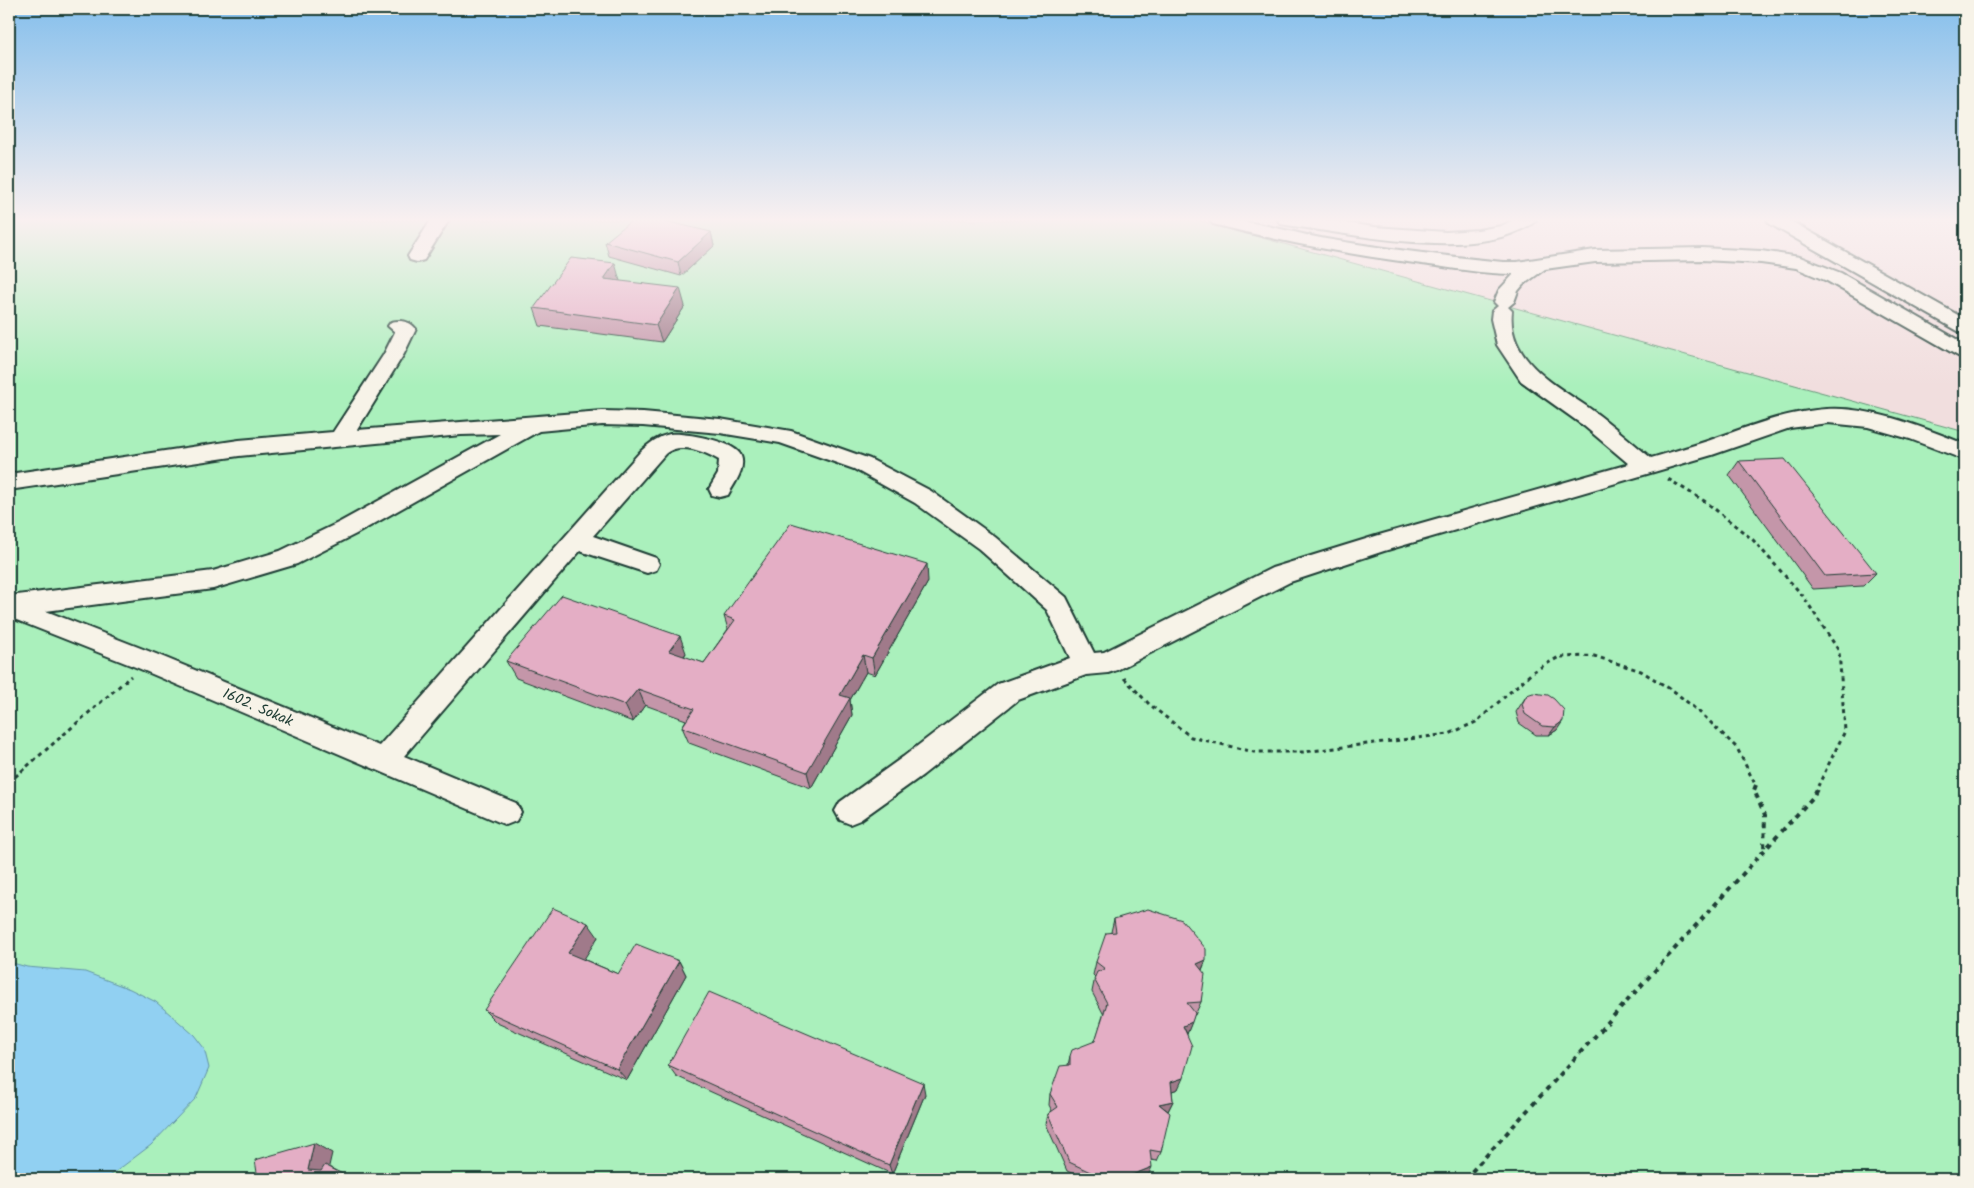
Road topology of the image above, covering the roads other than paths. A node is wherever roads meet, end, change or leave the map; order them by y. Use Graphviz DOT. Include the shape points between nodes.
graph roads {
  1 [pos="1522,275"];
  2 [pos="1830,275"];
  3 [pos="1873,275"];
  4 [pos="398,326"];
  5 [pos="1965,328"];
  6 [pos="1965,352"];
  7 [pos="534,424"];
  8 [pos="340,439"];
  9 [pos="1965,452"];
  10 [pos="1648,467"];
  11 [pos="9,482"];
  12 [pos="720,489"];
  13 [pos="576,540"];
  14 [pos="647,564"];
  15 [pos="9,606"];
  16 [pos="1097,663"];
  17 [pos="384,760"];
  18 [pos="850,811"];
  19 [pos="506,812"];
  1 -- 10 [label="street" via="1505,294 1501,319 1507,345 1528,376 1592,421"];
  2 -- 6 [label="street"];
  3 -- 5 [label="street"];
  4 -- 8 [label="street" via="406,329 394,354"];
  7 -- 8 [label="street"];
  7 -- 15 [label="street" via="288,558 213,580"];
  7 -- 16 [label="street" via="602,418 720,426 784,436 862,464 923,497 987,543 1057,604"];
  8 -- 11 [label="street" via="239,448"];
  9 -- 10 [label="street" via="1868,420 1828,416 1788,421"];
  10 -- 16 [label="street" via="1281,575"];
  12 -- 13 [label="street" via="729,474 731,458 683,441 663,444"];
  13 -- 14 [label="street"];
  13 -- 17 [label="street"];
  15 -- 17 [label="street, 1602. Sokak"];
  16 -- 18 [label="street" via="1054,674 1008,692"];
  17 -- 19 [label="street, 1602. Sokak"];
}
